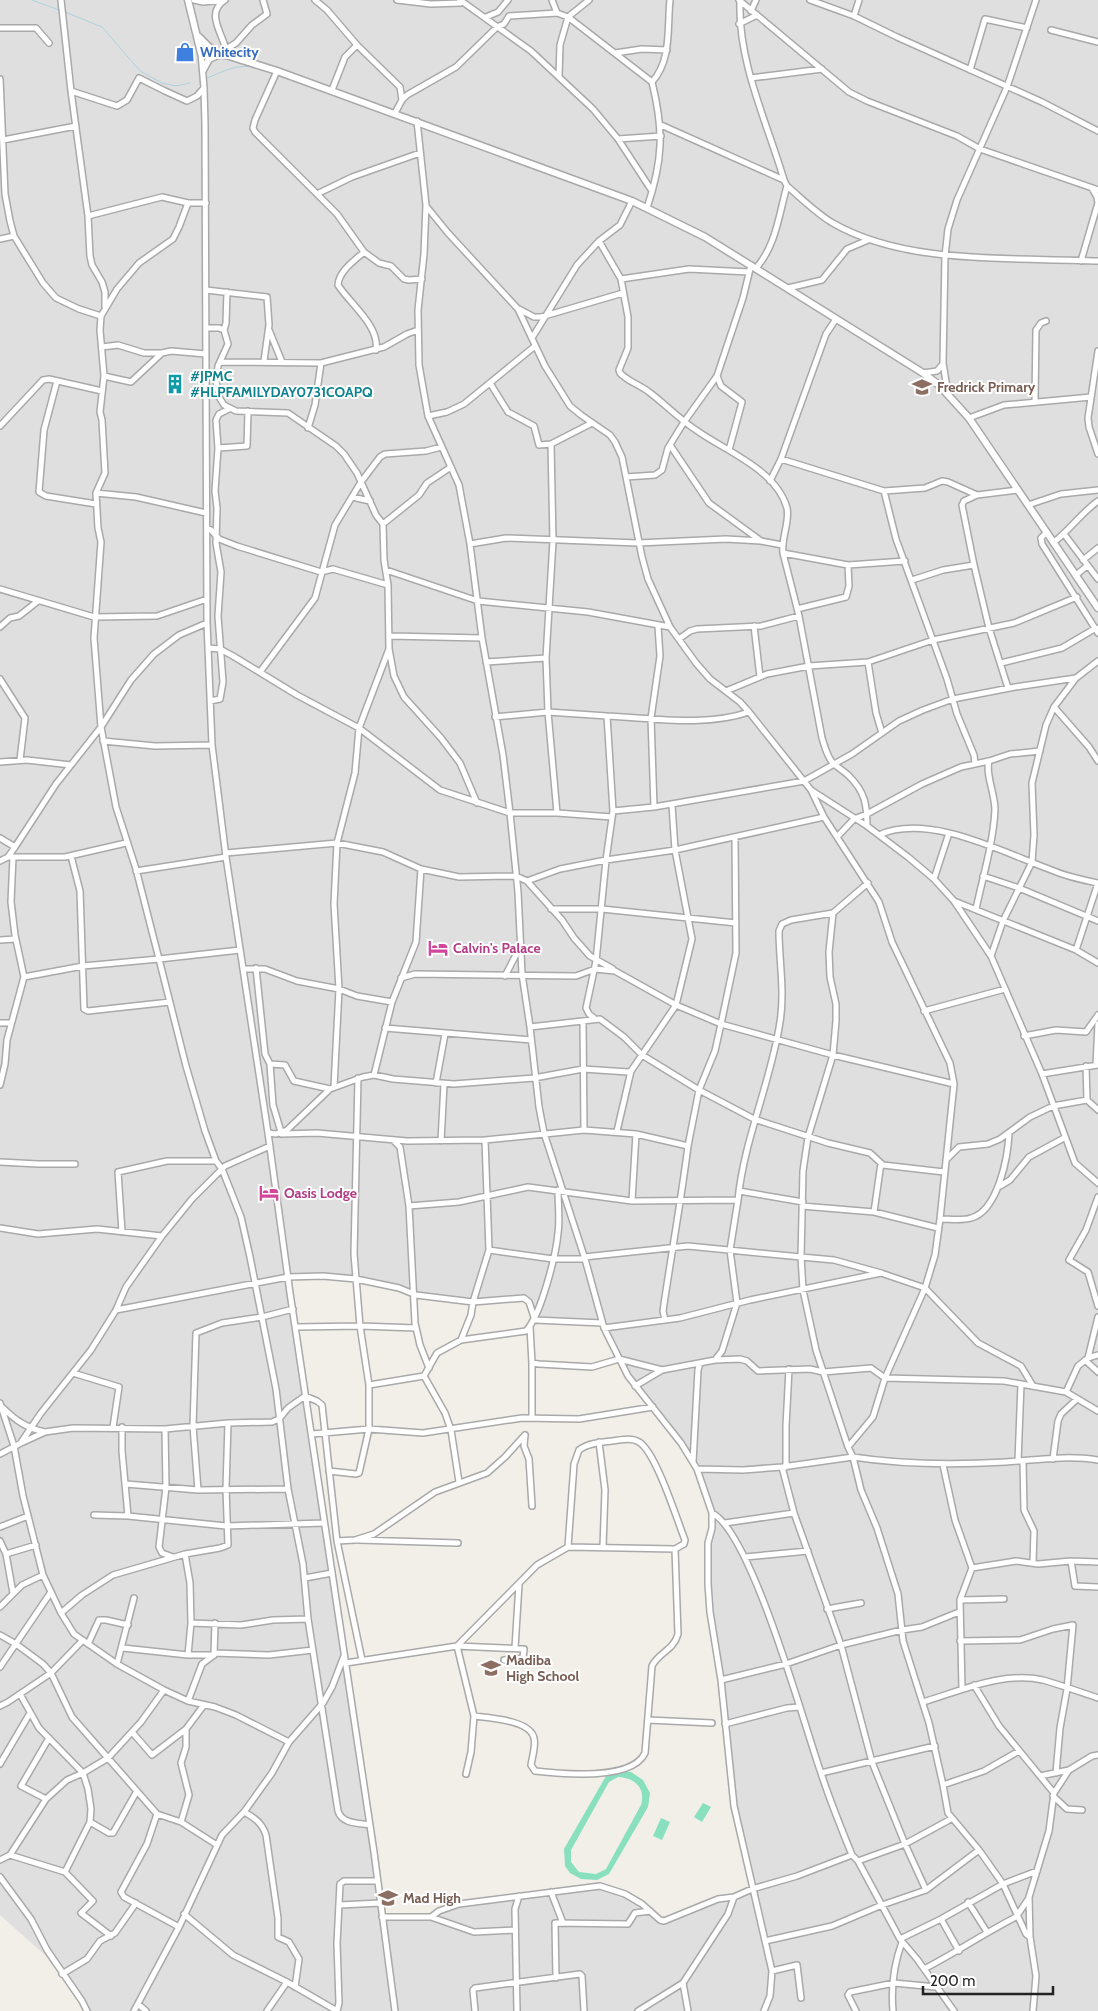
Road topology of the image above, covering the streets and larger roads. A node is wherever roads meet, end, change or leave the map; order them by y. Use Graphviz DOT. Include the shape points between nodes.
graph roads {
  1 [pos="61,0"];
  2 [pos="192,0"];
  3 [pos="225,0"];
  4 [pos="263,0"];
  5 [pos="315,0"];
  6 [pos="397,0"];
  7 [pos="508,0"];
  8 [pos="552,0"];
  9 [pos="589,0"];
  10 [pos="670,0"];
  11 [pos="756,0"];
  12 [pos="810,0"];
  13 [pos="859,0"];
  14 [pos="1036,0"];
  15 [pos="460,1"];
  16 [pos="740,1"];
  17 [pos="751,11"];
  18 [pos="557,13"];
  19 [pos="756,15"];
  20 [pos="854,16"];
  21 [pos="486,17"];
  22 [pos="568,17"];
  23 [pos="739,24"];
  24 [pos="497,26"];
  25 [pos="0,28"];
  26 [pos="1027,28"];
  27 [pos="1051,30"];
  28 [pos="197,34"];
  29 [pos="48,42"];
  30 [pos="1098,42"];
  31 [pos="357,45"];
  32 [pos="667,50"];
  33 [pos="201,53"];
  34 [pos="224,53"];
  35 [pos="615,53"];
  36 [pos="822,69"];
  37 [pos="203,70"];
  38 [pos="970,70"];
  39 [pos="277,71"];
  40 [pos="559,76"];
  41 [pos="751,78"];
  42 [pos="0,79"];
  43 [pos="652,82"];
  44 [pos="1007,87"];
  45 [pos="204,88"];
  46 [pos="401,89"];
  47 [pos="332,90"];
  48 [pos="413,91"];
  49 [pos="71,92"];
  50 [pos="402,100"];
  51 [pos="1,110"];
  52 [pos="395,113"];
  53 [pos="417,121"];
  54 [pos="661,125"];
  55 [pos="76,126"];
  56 [pos="1098,131"];
  57 [pos="661,136"];
  58 [pos="618,139"];
  59 [pos="3,140"];
  60 [pos="980,149"];
  61 [pos="420,153"];
  62 [pos="784,180"];
  63 [pos="787,186"];
  64 [pos="1090,186"];
  65 [pos="1098,190"];
  66 [pos="652,191"];
  67 [pos="316,194"];
  68 [pos="632,200"];
  69 [pos="188,203"];
  70 [pos="206,203"];
  71 [pos="1098,203"];
  72 [pos="426,206"];
  73 [pos="647,208"];
  74 [pos="88,216"];
  75 [pos="14,236"];
  76 [pos="0,238"];
  77 [pos="868,240"];
  78 [pos="598,241"];
  79 [pos="364,252"];
  80 [pos="945,256"];
  81 [pos="1081,261"];
  82 [pos="1098,261"];
  83 [pos="752,268"];
  84 [pos="422,279"];
  85 [pos="621,279"];
  86 [pos="788,288"];
  87 [pos="206,290"];
  88 [pos="227,292"];
  89 [pos="623,293"];
  90 [pos="518,309"];
  91 [pos="104,310"];
  92 [pos="101,316"];
  93 [pos="547,316"];
  94 [pos="836,319"];
  95 [pos="1046,321"];
  96 [pos="206,328"];
  97 [pos="268,328"];
  98 [pos="224,330"];
  99 [pos="418,330"];
  100 [pos="532,338"];
  101 [pos="535,346"];
  102 [pos="102,347"];
  103 [pos="376,350"];
  104 [pos="1098,351"];
  105 [pos="162,353"];
  106 [pos="206,354"];
  107 [pos="264,361"];
  108 [pos="220,362"];
  109 [pos="282,362"];
  110 [pos="321,363"];
  111 [pos="943,363"];
  112 [pos="923,373"];
  113 [pos="104,376"];
  114 [pos="718,376"];
  115 [pos="57,381"];
  116 [pos="490,383"];
  117 [pos="102,391"];
  118 [pos="948,395"];
  119 [pos="1091,397"];
  120 [pos="1035,401"];
  121 [pos="229,409"];
  122 [pos="248,411"];
  123 [pos="428,416"];
  124 [pos="969,418"];
  125 [pos="684,422"];
  126 [pos="592,424"];
  127 [pos="0,426"];
  128 [pos="308,428"];
  129 [pos="551,444"];
  130 [pos="670,445"];
  131 [pos="441,447"];
  132 [pos="218,448"];
  133 [pos="730,450"];
  134 [pos="1098,454"];
  135 [pos="781,459"];
  136 [pos="451,467"];
  137 [pos="626,477"];
  138 [pos="770,481"];
  139 [pos="360,482"];
  140 [pos="884,490"];
  141 [pos="1018,490"];
  142 [pos="1098,490"];
  143 [pos="96,493"];
  144 [pos="977,495"];
  145 [pos="352,496"];
  146 [pos="1098,501"];
  147 [pos="370,502"];
  148 [pos="96,504"];
  149 [pos="1028,505"];
  150 [pos="206,513"];
  151 [pos="384,524"];
  152 [pos="207,528"];
  153 [pos="1047,532"];
  154 [pos="1064,534"];
  155 [pos="216,536"];
  156 [pos="553,541"];
  157 [pos="761,541"];
  158 [pos="1054,542"];
  159 [pos="638,543"];
  160 [pos="470,544"];
  161 [pos="782,545"];
  162 [pos="1098,548"];
  163 [pos="783,553"];
  164 [pos="1083,560"];
  165 [pos="905,561"];
  166 [pos="848,565"];
  167 [pos="974,565"];
  168 [pos="1087,566"];
  169 [pos="386,570"];
  170 [pos="321,572"];
  171 [pos="1078,578"];
  172 [pos="1098,579"];
  173 [pos="912,580"];
  174 [pos="388,585"];
  175 [pos="1070,586"];
  176 [pos="0,589"];
  177 [pos="1077,597"];
  178 [pos="207,599"];
  179 [pos="38,601"];
  180 [pos="478,601"];
  181 [pos="550,608"];
  182 [pos="1098,608"];
  183 [pos="797,609"];
  184 [pos="799,616"];
  185 [pos="94,617"];
  186 [pos="207,623"];
  187 [pos="658,626"];
  188 [pos="754,626"];
  189 [pos="0,627"];
  190 [pos="670,627"];
  191 [pos="989,628"];
  192 [pos="1097,630"];
  193 [pos="389,636"];
  194 [pos="482,638"];
  195 [pos="679,639"];
  196 [pos="933,640"];
  197 [pos="208,648"];
  198 [pos="389,649"];
  199 [pos="222,650"];
  200 [pos="546,658"];
  201 [pos="1098,661"];
  202 [pos="486,662"];
  203 [pos="868,662"];
  204 [pos="1001,663"];
  205 [pos="808,666"];
  206 [pos="260,672"];
  207 [pos="760,677"];
  208 [pos="1076,678"];
  209 [pos="0,679"];
  210 [pos="1008,688"];
  211 [pos="726,691"];
  212 [pos="953,699"];
  213 [pos="210,701"];
  214 [pos="1054,707"];
  215 [pos="548,712"];
  216 [pos="749,712"];
  217 [pos="607,716"];
  218 [pos="495,717"];
  219 [pos="651,718"];
  220 [pos="101,727"];
  221 [pos="360,728"];
  222 [pos="882,733"];
  223 [pos="103,741"];
  224 [pos="212,745"];
  225 [pos="1040,751"];
  226 [pos="20,760"];
  227 [pos="989,761"];
  228 [pos="1098,761"];
  229 [pos="0,762"];
  230 [pos="834,764"];
  231 [pos="975,764"];
  232 [pos="71,765"];
  233 [pos="804,781"];
  234 [pos="811,790"];
  235 [pos="477,803"];
  236 [pos="672,805"];
  237 [pos="654,807"];
  238 [pos="510,813"];
  239 [pos="557,813"];
  240 [pos="612,814"];
  241 [pos="867,814"];
  242 [pos="824,817"];
  243 [pos="854,819"];
  244 [pos="867,826"];
  245 [pos="949,833"];
  246 [pos="879,835"];
  247 [pos="838,836"];
  248 [pos="0,838"];
  249 [pos="735,838"];
  250 [pos="126,843"];
  251 [pos="336,843"];
  252 [pos="990,846"];
  253 [pos="15,847"];
  254 [pos="675,850"];
  255 [pos="226,855"];
  256 [pos="71,856"];
  257 [pos="10,857"];
  258 [pos="606,860"];
  259 [pos="0,861"];
  260 [pos="1032,862"];
  261 [pos="421,869"];
  262 [pos="136,871"];
  263 [pos="516,876"];
  264 [pos="983,876"];
  265 [pos="934,879"];
  266 [pos="526,881"];
  267 [pos="1098,883"];
  268 [pos="868,884"];
  269 [pos="1019,888"];
  270 [pos="954,901"];
  271 [pos="551,909"];
  272 [pos="602,909"];
  273 [pos="976,909"];
  274 [pos="833,912"];
  275 [pos="1088,916"];
  276 [pos="689,918"];
  277 [pos="1003,921"];
  278 [pos="1098,921"];
  279 [pos="736,923"];
  280 [pos="15,939"];
  281 [pos="0,940"];
  282 [pos="520,946"];
  283 [pos="240,950"];
  284 [pos="1076,950"];
  285 [pos="991,956"];
  286 [pos="159,959"];
  287 [pos="596,961"];
  288 [pos="1098,963"];
  289 [pos="83,966"];
  290 [pos="256,968"];
  291 [pos="244,969"];
  292 [pos="594,969"];
  293 [pos="615,971"];
  294 [pos="522,974"];
  295 [pos="505,976"];
  296 [pos="24,977"];
  297 [pos="401,978"];
  298 [pos="339,989"];
  299 [pos="1005,989"];
  300 [pos="170,1002"];
  301 [pos="392,1002"];
  302 [pos="676,1005"];
  303 [pos="924,1011"];
  304 [pos="1098,1015"];
  305 [pos="594,1018"];
  306 [pos="583,1021"];
  307 [pos="0,1023"];
  308 [pos="11,1023"];
  309 [pos="721,1024"];
  310 [pos="1098,1024"];
  311 [pos="530,1027"];
  312 [pos="386,1028"];
  313 [pos="1098,1028"];
  314 [pos="445,1034"];
  315 [pos="1024,1036"];
  316 [pos="531,1040"];
  317 [pos="776,1041"];
  318 [pos="642,1055"];
  319 [pos="833,1055"];
  320 [pos="270,1064"];
  321 [pos="1097,1065"];
  322 [pos="1086,1066"];
  323 [pos="583,1069"];
  324 [pos="631,1071"];
  325 [pos="1042,1074"];
  326 [pos="374,1075"];
  327 [pos="358,1078"];
  328 [pos="534,1078"];
  329 [pos="436,1083"];
  330 [pos="444,1084"];
  331 [pos="954,1084"];
  332 [pos="0,1085"];
  333 [pos="332,1088"];
  334 [pos="699,1090"];
  335 [pos="1087,1100"];
  336 [pos="1053,1106"];
  337 [pos="1098,1110"];
  338 [pos="754,1119"];
  339 [pos="584,1130"];
  340 [pos="616,1131"];
  341 [pos="268,1133"];
  342 [pos="279,1133"];
  343 [pos="544,1133"];
  344 [pos="1009,1133"];
  345 [pos="636,1134"];
  346 [pos="356,1137"];
  347 [pos="808,1137"];
  348 [pos="1064,1138"];
  349 [pos="392,1140"];
  350 [pos="485,1140"];
  351 [pos="441,1141"];
  352 [pos="270,1146"];
  353 [pos="688,1146"];
  354 [pos="945,1160"];
  355 [pos="216,1161"];
  356 [pos="0,1162"];
  357 [pos="880,1163"];
  358 [pos="76,1164"];
  359 [pos="222,1170"];
  360 [pos="944,1172"];
  361 [pos="1098,1183"];
  362 [pos="1000,1186"];
  363 [pos="561,1191"];
  364 [pos="739,1191"];
  365 [pos="488,1195"];
  366 [pos="1098,1197"];
  367 [pos="682,1200"];
  368 [pos="738,1200"];
  369 [pos="632,1201"];
  370 [pos="803,1204"];
  371 [pos="409,1206"];
  372 [pos="874,1212"];
  373 [pos="940,1219"];
  374 [pos="0,1228"];
  375 [pos="938,1228"];
  376 [pos="122,1232"];
  377 [pos="162,1236"];
  378 [pos="672,1247"];
  379 [pos="489,1250"];
  380 [pos="730,1250"];
  381 [pos="801,1257"];
  382 [pos="585,1258"];
  383 [pos="553,1259"];
  384 [pos="881,1274"];
  385 [pos="288,1277"];
  386 [pos="356,1279"];
  387 [pos="255,1282"];
  388 [pos="925,1288"];
  389 [pos="803,1290"];
  390 [pos="412,1293"];
  391 [pos="473,1302"];
  392 [pos="737,1303"];
  393 [pos="1098,1306"];
  394 [pos="292,1309"];
  395 [pos="116,1310"];
  396 [pos="262,1317"];
  397 [pos="1098,1317"];
  398 [pos="535,1320"];
  399 [pos="665,1320"];
  400 [pos="1097,1324"];
  401 [pos="603,1325"];
  402 [pos="360,1326"];
  403 [pos="530,1327"];
  404 [pos="296,1328"];
  405 [pos="416,1328"];
  406 [pos="461,1340"];
  407 [pos="722,1351"];
  408 [pos="1098,1355"];
  409 [pos="619,1359"];
  410 [pos="731,1359"];
  411 [pos="1086,1359"];
  412 [pos="715,1360"];
  413 [pos="532,1363"];
  414 [pos="700,1363"];
  415 [pos="429,1368"];
  416 [pos="789,1368"];
  417 [pos="662,1370"];
  418 [pos="823,1372"];
  419 [pos="1098,1372"];
  420 [pos="73,1373"];
  421 [pos="424,1376"];
  422 [pos="886,1378"];
  423 [pos="1021,1384"];
  424 [pos="369,1386"];
  425 [pos="635,1386"];
  426 [pos="1033,1386"];
  427 [pos="1066,1392"];
  428 [pos="306,1396"];
  429 [pos="1077,1399"];
  430 [pos="0,1404"];
  431 [pos="653,1407"];
  432 [pos="1098,1412"];
  433 [pos="532,1417"];
  434 [pos="279,1419"];
  435 [pos="228,1423"];
  436 [pos="193,1426"];
  437 [pos="113,1427"];
  438 [pos="122,1427"];
  439 [pos="30,1429"];
  440 [pos="165,1429"];
  441 [pos="369,1429"];
  442 [pos="451,1430"];
  443 [pos="45,1432"];
  444 [pos="325,1433"];
  445 [pos="312,1434"];
  446 [pos="21,1442"];
  447 [pos="599,1442"];
  448 [pos="14,1446"];
  449 [pos="848,1448"];
  450 [pos="0,1454"];
  451 [pos="853,1457"];
  452 [pos="1053,1459"];
  453 [pos="1098,1460"];
  454 [pos="1021,1461"];
  455 [pos="693,1462"];
  456 [pos="943,1465"];
  457 [pos="784,1467"];
  458 [pos="697,1468"];
  459 [pos="329,1471"];
  460 [pos="459,1482"];
  461 [pos="126,1484"];
  462 [pos="166,1487"];
  463 [pos="226,1488"];
  464 [pos="288,1489"];
  465 [pos="198,1490"];
  466 [pos="532,1506"];
  467 [pos="712,1513"];
  468 [pos="794,1513"];
  469 [pos="94,1514"];
  470 [pos="28,1516"];
  471 [pos="128,1516"];
  472 [pos="162,1518"];
  473 [pos="725,1523"];
  474 [pos="324,1524"];
  475 [pos="295,1525"];
  476 [pos="226,1526"];
  477 [pos="0,1527"];
  478 [pos="355,1540"];
  479 [pos="0,1541"];
  480 [pos="337,1541"];
  481 [pos="458,1542"];
  482 [pos="36,1545"];
  483 [pos="568,1547"];
  484 [pos="603,1547"];
  485 [pos="675,1549"];
  486 [pos="808,1551"];
  487 [pos="6,1554"];
  488 [pos="185,1554"];
  489 [pos="174,1557"];
  490 [pos="744,1557"];
  491 [pos="1071,1561"];
  492 [pos="1098,1562"];
  493 [pos="1033,1563"];
  494 [pos="972,1568"];
  495 [pos="332,1573"];
  496 [pos="43,1575"];
  497 [pos="305,1578"];
  498 [pos="519,1583"];
  499 [pos="1098,1587"];
  500 [pos="50,1592"];
  501 [pos="13,1594"];
  502 [pos="134,1598"];
  503 [pos="1004,1599"];
  504 [pos="960,1600"];
  505 [pos="861,1603"];
  506 [pos="0,1607"];
  507 [pos="827,1609"];
  508 [pos="959,1612"];
  509 [pos="61,1613"];
  510 [pos="308,1619"];
  511 [pos="191,1623"];
  512 [pos="215,1624"];
  513 [pos="128,1625"];
  514 [pos="902,1630"];
  515 [pos="0,1636"];
  516 [pos="82,1641"];
  517 [pos="960,1641"];
  518 [pos="16,1644"];
  519 [pos="88,1644"];
  520 [pos="841,1644"];
  521 [pos="457,1646"];
  522 [pos="123,1648"];
  523 [pos="515,1648"];
  524 [pos="313,1650"];
  525 [pos="214,1654"];
  526 [pos="188,1655"];
  527 [pos="345,1656"];
  528 [pos="362,1660"];
  529 [pos="504,1660"];
  530 [pos="346,1663"];
  531 [pos="117,1664"];
  532 [pos="786,1664"];
  533 [pos="0,1667"];
  534 [pos="52,1673"];
  535 [pos="721,1680"];
  536 [pos="974,1685"];
  537 [pos="962,1689"];
  538 [pos="1066,1689"];
  539 [pos="164,1690"];
  540 [pos="20,1694"];
  541 [pos="797,1698"];
  542 [pos="1098,1698"];
  543 [pos="188,1701"];
  544 [pos="923,1702"];
  545 [pos="323,1703"];
  546 [pos="204,1705"];
  547 [pos="0,1706"];
  548 [pos="800,1707"];
  549 [pos="787,1708"];
  550 [pos="30,1713"];
  551 [pos="474,1716"];
  552 [pos="648,1720"];
  553 [pos="712,1724"];
  554 [pos="725,1724"];
  555 [pos="186,1729"];
  556 [pos="132,1732"];
  557 [pos="49,1738"];
  558 [pos="289,1742"];
  559 [pos="935,1746"];
  560 [pos="1019,1751"];
  561 [pos="1098,1755"];
  562 [pos="108,1758"];
  563 [pos="872,1762"];
  564 [pos="0,1764"];
  565 [pos="1069,1770"];
  566 [pos="83,1773"];
  567 [pos="821,1773"];
  568 [pos="1056,1773"];
  569 [pos="466,1774"];
  570 [pos="1040,1776"];
  571 [pos="944,1785"];
  572 [pos="137,1791"];
  573 [pos="1053,1795"];
  574 [pos="46,1799"];
  575 [pos="1082,1810"];
  576 [pos="244,1812"];
  577 [pos="157,1814"];
  578 [pos="951,1819"];
  579 [pos="90,1822"];
  580 [pos="181,1822"];
  581 [pos="370,1825"];
  582 [pos="905,1844"];
  583 [pos="217,1845"];
  584 [pos="979,1850"];
  585 [pos="10,1855"];
  586 [pos="852,1855"];
  587 [pos="0,1860"];
  588 [pos="858,1861"];
  589 [pos="1037,1871"];
  590 [pos="65,1872"];
  591 [pos="0,1877"];
  592 [pos="378,1881"];
  593 [pos="1003,1884"];
  594 [pos="752,1889"];
  595 [pos="926,1890"];
  596 [pos="551,1892"];
  597 [pos="519,1896"];
  598 [pos="734,1897"];
  599 [pos="1029,1898"];
  600 [pos="968,1902"];
  601 [pos="136,1903"];
  602 [pos="380,1903"];
  603 [pos="340,1905"];
  604 [pos="882,1905"];
  605 [pos="651,1911"];
  606 [pos="184,1914"];
  607 [pos="1018,1915"];
  608 [pos="382,1917"];
  609 [pos="431,1917"];
  610 [pos="941,1919"];
  611 [pos="563,1923"];
  612 [pos="179,1927"];
  613 [pos="515,1930"];
  614 [pos="987,1932"];
  615 [pos="111,1936"];
  616 [pos="1030,1937"];
  617 [pos="765,1941"];
  618 [pos="901,1941"];
  619 [pos="959,1951"];
  620 [pos="924,1969"];
  621 [pos="772,1971"];
  622 [pos="62,1974"];
  623 [pos="556,1978"];
  624 [pos="287,1982"];
  625 [pos="683,1983"];
  626 [pos="894,1983"];
  627 [pos="517,1984"];
  628 [pos="295,1987"];
  629 [pos="936,1987"];
  630 [pos="801,1998"];
  631 [pos="138,2004"];
  632 [pos="86,2011"];
  633 [pos="134,2011"];
  634 [pos="146,2011"];
  635 [pos="267,2011"];
  636 [pos="337,2011"];
  637 [pos="395,2011"];
  638 [pos="475,2011"];
  639 [pos="517,2011"];
  640 [pos="584,2011"];
  641 [pos="638,2011"];
  642 [pos="688,2011"];
  643 [pos="764,2011"];
  644 [pos="856,2011"];
  645 [pos="893,2011"];
  646 [pos="954,2011"];
  647 [pos="1033,2011"];
  1 -- 49 [label="street"];
  2 -- 3 [label="street"];
  2 -- 28 [label="street"];
  3 -- 34 [label="street" via="219,4 215,18"];
  4 -- 34 [label="street" via="267,14"];
  5 -- 31 [label="street" via="328,10"];
  6 -- 15 [label="street" via="431,4"];
  7 -- 21 [label="street" via="498,12"];
  8 -- 18 [label="street"];
  9 -- 22 [label="street"];
  10 -- 32 [label="street"];
  11 -- 17 [label="street"];
  12 -- 20 [label="street"];
  13 -- 20 [label="street"];
  14 -- 26 [label="street"];
  15 -- 21 [label="street"];
  16 -- 17 [label="street"];
  16 -- 23 [label="street"];
  17 -- 19 [label="street"];
  18 -- 22 [label="street"];
  18 -- 24 [label="street" via="515,14"];
  19 -- 23 [label="street"];
  19 -- 36 [label="street"];
  20 -- 38 [label="street"];
  21 -- 24 [label="street"];
  22 -- 35 [label="street"];
  22 -- 40 [label="street" via="560,45"];
  23 -- 41 [label="street"];
  24 -- 40 [label="street"];
  24 -- 48 [label="street" via="460,64"];
  25 -- 29 [label="street" via="37,28"];
  26 -- 38 [label="street" via="984,19"];
  26 -- 44 [label="street"];
  27 -- 30 [label="street"];
  28 -- 33 [label="street"];
  28 -- 34 [label="street" via="202,41"];
  31 -- 46 [label="street"];
  31 -- 47 [label="street" via="345,57"];
  32 -- 35 [label="street"];
  32 -- 43 [label="street" via="664,64"];
  33 -- 34 [label="street"];
  33 -- 37 [label="street"];
  34 -- 37 [label="street" via="209,59"];
  34 -- 39 [label="street"];
  35 -- 43 [label="street"];
  36 -- 41 [label="street"];
  36 -- 60 [label="street" via="849,92 957,136"];
  37 -- 45 [label="street"];
  38 -- 44 [label="street"];
  39 -- 47 [label="street"];
  39 -- 67 [label="street" via="253,128"];
  40 -- 58 [label="street"];
  41 -- 62 [label="street"];
  42 -- 51 [label="street"];
  43 -- 54 [label="street"];
  44 -- 56 [label="street"];
  44 -- 60 [label="street"];
  45 -- 49 [label="street" via="188,101 139,78 127,100 117,106"];
  45 -- 70 [label="street"];
  46 -- 48 [label="street"];
  46 -- 50 [label="street"];
  47 -- 52 [label="street"];
  48 -- 50 [label="street"];
  49 -- 55 [label="street"];
  50 -- 52 [label="street"];
  51 -- 59 [label="street"];
  52 -- 53 [label="street"];
  53 -- 61 [label="street"];
  53 -- 68 [label="street"];
  54 -- 57 [label="street"];
  54 -- 62 [label="street"];
  55 -- 59 [label="street"];
  55 -- 74 [label="street"];
  57 -- 58 [label="street"];
  57 -- 66 [label="street"];
  58 -- 66 [label="street"];
  59 -- 75 [label="street" via="6,194"];
  60 -- 64 [label="street"];
  60 -- 80 [label="street" via="956,200"];
  61 -- 67 [label="street" via="352,177"];
  61 -- 72 [label="street"];
  62 -- 63 [label="street"];
  63 -- 77 [label="street" via="831,222"];
  63 -- 83 [label="street" via="769,250"];
  64 -- 65 [label="street"];
  64 -- 71 [label="street"];
  66 -- 73 [label="street"];
  67 -- 79 [label="street" via="336,214"];
  68 -- 73 [label="street"];
  68 -- 78 [label="street" via="620,225"];
  69 -- 70 [label="street"];
  69 -- 74 [label="street" via="162,197"];
  69 -- 91 [label="street" via="173,240 139,263"];
  70 -- 87 [label="street"];
  71 -- 81 [label="street"];
  72 -- 84 [label="street"];
  72 -- 90 [label="street"];
  73 -- 83 [label="street" via="705,237"];
  74 -- 91 [label="street" via="90,256 105,292"];
  75 -- 76 [label="street"];
  75 -- 92 [label="street" via="43,284 56,298"];
  77 -- 80 [label="street"];
  77 -- 86 [label="street" via="847,248 822,280"];
  78 -- 85 [label="street"];
  78 -- 93 [label="street" via="577,265"];
  79 -- 84 [label="street" via="379,263 391,266 404,278"];
  79 -- 103 [label="street" via="346,269 338,286 368,323 376,337"];
  80 -- 81 [label="street"];
  80 -- 111 [label="street"];
  81 -- 82 [label="street"];
  83 -- 85 [label="street" via="689,269"];
  83 -- 86 [label="street"];
  83 -- 114 [label="street"];
  84 -- 99 [label="street"];
  85 -- 89 [label="street"];
  86 -- 94 [label="street"];
  87 -- 88 [label="street"];
  87 -- 96 [label="street"];
  88 -- 97 [label="street" via="266,297"];
  88 -- 98 [label="street"];
  89 -- 93 [label="street"];
  89 -- 125 [label="street" via="629,335 620,373 648,391"];
  90 -- 93 [label="street" via="534,317"];
  90 -- 100 [label="street"];
  91 -- 92 [label="street"];
  92 -- 102 [label="street"];
  93 -- 100 [label="street"];
  94 -- 112 [label="street"];
  94 -- 135 [label="street" via="826,334"];
  95 -- 120 [label="street" via="1036,330"];
  96 -- 98 [label="street"];
  96 -- 106 [label="street"];
  97 -- 107 [label="street"];
  97 -- 109 [label="street"];
  98 -- 108 [label="street" via="228,344"];
  99 -- 103 [label="street"];
  99 -- 123 [label="street" via="419,365"];
  100 -- 101 [label="street"];
  101 -- 116 [label="street"];
  101 -- 126 [label="street" via="570,406"];
  102 -- 105 [label="street" via="118,345 144,353"];
  102 -- 113 [label="street"];
  103 -- 110 [label="street"];
  104 -- 119 [label="street"];
  105 -- 106 [label="street"];
  105 -- 113 [label="street" via="131,382"];
  106 -- 150 [label="street"];
  107 -- 108 [label="street"];
  107 -- 109 [label="street"];
  108 -- 121 [label="street" via="216,382 221,401"];
  109 -- 110 [label="street"];
  110 -- 128 [label="street"];
  111 -- 112 [label="street" via="937,371"];
  111 -- 118 [label="street"];
  112 -- 118 [label="street"];
  113 -- 117 [label="street"];
  114 -- 125 [label="street"];
  114 -- 133 [label="street" via="721,386 742,402"];
  115 -- 117 [label="street"];
  115 -- 127 [label="street" via="43,380"];
  115 -- 148 [label="street" via="44,430 39,492"];
  116 -- 123 [label="street" via="464,404"];
  116 -- 129 [label="street" via="508,412 534,426 539,445"];
  117 -- 143 [label="street" via="100,412 105,473"];
  118 -- 124 [label="street"];
  119 -- 120 [label="street"];
  119 -- 134 [label="street" via="1089,427"];
  120 -- 124 [label="street" via="1004,405"];
  121 -- 122 [label="street"];
  121 -- 132 [label="street" via="217,416"];
  122 -- 128 [label="street" via="288,413"];
  122 -- 132 [label="street" via="246,446"];
  123 -- 131 [label="street"];
  124 -- 141 [label="street"];
  125 -- 130 [label="street"];
  125 -- 133 [label="street"];
  126 -- 129 [label="street"];
  126 -- 137 [label="street" via="615,442"];
  128 -- 139 [label="street" via="344,454"];
  129 -- 156 [label="street"];
  130 -- 137 [label="street" via="658,473"];
  130 -- 157 [label="street" via="709,503"];
  131 -- 136 [label="street"];
  131 -- 139 [label="street" via="385,454"];
  132 -- 155 [label="street"];
  133 -- 138 [label="street"];
  135 -- 138 [label="street"];
  135 -- 140 [label="street"];
  136 -- 151 [label="street" via="427,483 419,495"];
  136 -- 160 [label="street" via="459,485"];
  137 -- 159 [label="street"];
  138 -- 161 [label="street" via="788,510"];
  139 -- 145 [label="street"];
  139 -- 147 [label="street"];
  140 -- 144 [label="street" via="925,488 942,481"];
  140 -- 165 [label="street"];
  141 -- 144 [label="street"];
  141 -- 149 [label="street"];
  142 -- 149 [label="street" via="1055,496"];
  143 -- 148 [label="street"];
  143 -- 150 [label="street" via="136,497"];
  144 -- 167 [label="street" via="962,505"];
  145 -- 147 [label="street"];
  145 -- 170 [label="street" via="335,525"];
  146 -- 154 [label="street" via="1086,509"];
  147 -- 151 [label="street"];
  148 -- 185 [label="street" via="101,542"];
  149 -- 153 [label="street"];
  150 -- 152 [label="street"];
  151 -- 169 [label="street"];
  152 -- 155 [label="street"];
  152 -- 178 [label="street"];
  153 -- 158 [label="street"];
  153 -- 175 [label="street" via="1041,538 1042,544"];
  154 -- 158 [label="street"];
  154 -- 164 [label="street"];
  155 -- 170 [label="street" via="237,546"];
  155 -- 199 [label="street" via="221,572 218,616"];
  156 -- 159 [label="street"];
  156 -- 160 [label="street" via="506,538"];
  156 -- 181 [label="street"];
  157 -- 159 [label="street" via="726,539"];
  157 -- 161 [label="street"];
  158 -- 171 [label="street"];
  159 -- 190 [label="street" via="648,579"];
  160 -- 180 [label="street"];
  161 -- 163 [label="street"];
  162 -- 164 [label="street"];
  163 -- 166 [label="street"];
  163 -- 183 [label="street"];
  164 -- 168 [label="street"];
  165 -- 166 [label="street"];
  165 -- 173 [label="street"];
  166 -- 183 [label="street" via="846,596"];
  167 -- 173 [label="street"];
  167 -- 191 [label="street"];
  168 -- 171 [label="street"];
  168 -- 172 [label="street"];
  169 -- 174 [label="street"];
  169 -- 180 [label="street"];
  170 -- 174 [label="street" via="333,569"];
  170 -- 206 [label="street" via="315,598"];
  171 -- 175 [label="street"];
  171 -- 182 [label="street"];
  173 -- 196 [label="street"];
  174 -- 193 [label="street"];
  175 -- 177 [label="street"];
  176 -- 179 [label="street"];
  177 -- 191 [label="street" via="1028,618"];
  177 -- 192 [label="street"];
  178 -- 185 [label="street" via="157,616"];
  178 -- 186 [label="street"];
  179 -- 185 [label="street"];
  179 -- 189 [label="street"];
  180 -- 181 [label="street"];
  180 -- 194 [label="street"];
  181 -- 187 [label="street"];
  181 -- 200 [label="street"];
  183 -- 184 [label="street"];
  184 -- 188 [label="street"];
  184 -- 205 [label="street"];
  185 -- 220 [label="street"];
  186 -- 197 [label="street"];
  186 -- 220 [label="street" via="178,635 154,654 132,680"];
  187 -- 190 [label="street"];
  187 -- 219 [label="street" via="660,656"];
  188 -- 195 [label="street" via="697,629"];
  188 -- 207 [label="street"];
  190 -- 195 [label="street"];
  191 -- 196 [label="street"];
  191 -- 204 [label="street"];
  192 -- 204 [label="street" via="1062,648"];
  193 -- 194 [label="street"];
  193 -- 198 [label="street"];
  194 -- 202 [label="street"];
  195 -- 211 [label="street" via="710,679"];
  196 -- 203 [label="street"];
  196 -- 212 [label="street"];
  197 -- 199 [label="street"];
  197 -- 213 [label="street"];
  198 -- 221 [label="street"];
  198 -- 235 [label="street" via="397,685 460,763"];
  199 -- 206 [label="street"];
  199 -- 213 [label="street" via="222,694 217,700"];
  200 -- 202 [label="street"];
  200 -- 215 [label="street"];
  201 -- 208 [label="street"];
  202 -- 218 [label="street"];
  203 -- 205 [label="street"];
  203 -- 222 [label="street"];
  204 -- 210 [label="street"];
  205 -- 207 [label="street"];
  205 -- 230 [label="street" via="822,738"];
  206 -- 221 [label="street"];
  207 -- 211 [label="street"];
  208 -- 210 [label="street"];
  208 -- 214 [label="street"];
  209 -- 226 [label="street" via="25,718"];
  210 -- 212 [label="street"];
  211 -- 216 [label="street"];
  212 -- 222 [label="street" via="899,721"];
  212 -- 231 [label="street"];
  213 -- 224 [label="street"];
  214 -- 225 [label="street"];
  214 -- 228 [label="street"];
  215 -- 217 [label="street"];
  215 -- 218 [label="street"];
  215 -- 239 [label="street"];
  216 -- 219 [label="street" via="704,719"];
  216 -- 233 [label="street"];
  217 -- 219 [label="street"];
  217 -- 240 [label="street"];
  218 -- 238 [label="street"];
  219 -- 237 [label="street"];
  220 -- 223 [label="street"];
  220 -- 232 [label="street"];
  221 -- 235 [label="street" via="435,787"];
  221 -- 251 [label="street" via="355,773"];
  222 -- 230 [label="street"];
  223 -- 224 [label="street" via="155,746"];
  223 -- 250 [label="street"];
  224 -- 255 [label="street"];
  225 -- 227 [label="street" via="1010,754"];
  225 -- 260 [label="street" via="1032,783"];
  226 -- 229 [label="street"];
  226 -- 232 [label="street"];
  227 -- 231 [label="street"];
  227 -- 252 [label="street" via="995,807"];
  230 -- 233 [label="street"];
  230 -- 241 [label="street" via="858,786 867,804"];
  231 -- 241 [label="street" via="922,784"];
  232 -- 253 [label="street"];
  233 -- 234 [label="street"];
  233 -- 236 [label="street"];
  234 -- 242 [label="street"];
  234 -- 243 [label="street"];
  235 -- 238 [label="street"];
  236 -- 237 [label="street"];
  236 -- 254 [label="street"];
  237 -- 240 [label="street"];
  238 -- 239 [label="street"];
  238 -- 263 [label="street"];
  239 -- 240 [label="street"];
  240 -- 258 [label="street"];
  241 -- 243 [label="street"];
  241 -- 244 [label="street"];
  242 -- 247 [label="street"];
  242 -- 249 [label="street"];
  243 -- 244 [label="street"];
  243 -- 247 [label="street"];
  244 -- 246 [label="street"];
  245 -- 246 [label="street" via="896,828"];
  245 -- 252 [label="street"];
  245 -- 265 [label="street"];
  246 -- 265 [label="street"];
  247 -- 268 [label="street"];
  248 -- 253 [label="street"];
  249 -- 254 [label="street"];
  249 -- 279 [label="street"];
  250 -- 256 [label="street"];
  250 -- 262 [label="street"];
  251 -- 255 [label="street"];
  251 -- 261 [label="street" via="389,854"];
  251 -- 298 [label="street" via="334,904"];
  252 -- 260 [label="street"];
  252 -- 264 [label="street"];
  253 -- 257 [label="street"];
  254 -- 258 [label="street"];
  254 -- 276 [label="street"];
  255 -- 262 [label="street"];
  255 -- 283 [label="street"];
  256 -- 257 [label="street"];
  256 -- 289 [label="street" via="80,891"];
  257 -- 259 [label="street"];
  257 -- 280 [label="street"];
  258 -- 266 [label="street" via="560,869"];
  258 -- 272 [label="street"];
  260 -- 267 [label="street" via="1073,878"];
  260 -- 269 [label="street"];
  261 -- 263 [label="street" via="459,877"];
  261 -- 297 [label="street" via="416,942"];
  262 -- 286 [label="street"];
  263 -- 266 [label="street"];
  263 -- 282 [label="street"];
  264 -- 269 [label="street"];
  264 -- 273 [label="street"];
  265 -- 270 [label="street"];
  266 -- 271 [label="street"];
  267 -- 275 [label="street"];
  268 -- 274 [label="street"];
  268 -- 303 [label="street" via="879,902 892,942"];
  269 -- 275 [label="street"];
  269 -- 277 [label="street"];
  270 -- 273 [label="street"];
  270 -- 285 [label="street"];
  271 -- 272 [label="street"];
  271 -- 287 [label="street"];
  272 -- 276 [label="street"];
  272 -- 287 [label="street"];
  273 -- 277 [label="street"];
  274 -- 317 [label="street" via="782,924 779,944 782,999"];
  274 -- 319 [label="street" via="830,977 836,1011"];
  275 -- 278 [label="street"];
  275 -- 284 [label="street"];
  276 -- 279 [label="street"];
  276 -- 302 [label="street" via="692,939"];
  277 -- 284 [label="street"];
  277 -- 285 [label="street"];
  279 -- 309 [label="street" via="736,953"];
  280 -- 281 [label="street"];
  280 -- 296 [label="street"];
  282 -- 294 [label="street"];
  282 -- 295 [label="street"];
  283 -- 286 [label="street"];
  283 -- 291 [label="street"];
  284 -- 288 [label="street"];
  285 -- 299 [label="street"];
  286 -- 289 [label="street"];
  286 -- 300 [label="street"];
  287 -- 292 [label="street"];
  287 -- 293 [label="street"];
  289 -- 296 [label="street"];
  289 -- 300 [label="street" via="83,1006 86,1010"];
  290 -- 291 [label="street"];
  290 -- 298 [label="street"];
  290 -- 320 [label="street" via="265,1054"];
  291 -- 341 [label="street"];
  292 -- 293 [label="street"];
  292 -- 294 [label="street" via="576,976"];
  292 -- 305 [label="street" via="586,1008"];
  293 -- 302 [label="street"];
  294 -- 295 [label="street"];
  294 -- 311 [label="street"];
  295 -- 297 [label="street" via="415,974"];
  296 -- 308 [label="street"];
  297 -- 301 [label="street"];
  298 -- 301 [label="street"];
  298 -- 333 [label="street"];
  299 -- 303 [label="street"];
  299 -- 315 [label="street"];
  300 -- 355 [label="street"];
  301 -- 312 [label="street"];
  302 -- 309 [label="street"];
  302 -- 318 [label="street"];
  303 -- 331 [label="street" via="950,1063"];
  304 -- 315 [label="street" via="1084,1033 1056,1030"];
  305 -- 306 [label="street"];
  305 -- 318 [label="street" via="604,1021"];
  306 -- 311 [label="street"];
  306 -- 323 [label="street"];
  307 -- 308 [label="street"];
  308 -- 332 [label="street"];
  309 -- 317 [label="street"];
  309 -- 334 [label="street"];
  310 -- 313 [label="street"];
  311 -- 316 [label="street"];
  312 -- 314 [label="street"];
  312 -- 326 [label="street"];
  313 -- 321 [label="street"];
  314 -- 316 [label="street"];
  314 -- 329 [label="street"];
  315 -- 325 [label="street"];
  316 -- 328 [label="street"];
  317 -- 319 [label="street"];
  317 -- 338 [label="street"];
  318 -- 324 [label="street"];
  318 -- 334 [label="street"];
  319 -- 331 [label="street"];
  319 -- 347 [label="street"];
  320 -- 333 [label="street" via="285,1065 294,1081"];
  320 -- 342 [label="street"];
  321 -- 322 [label="street"];
  322 -- 325 [label="street"];
  322 -- 335 [label="street"];
  323 -- 324 [label="street"];
  323 -- 328 [label="street"];
  323 -- 339 [label="street"];
  324 -- 340 [label="street"];
  325 -- 336 [label="street"];
  326 -- 327 [label="street"];
  326 -- 329 [label="street"];
  327 -- 333 [label="street"];
  327 -- 346 [label="street"];
  328 -- 330 [label="street"];
  328 -- 343 [label="street"];
  329 -- 330 [label="street"];
  330 -- 351 [label="street"];
  331 -- 354 [label="street"];
  333 -- 342 [label="street" via="290,1127"];
  334 -- 338 [label="street"];
  334 -- 353 [label="street"];
  335 -- 336 [label="street"];
  335 -- 337 [label="street"];
  336 -- 344 [label="street" via="1030,1117"];
  336 -- 348 [label="street"];
  338 -- 347 [label="street"];
  338 -- 364 [label="street"];
  339 -- 340 [label="street"];
  339 -- 343 [label="street"];
  340 -- 345 [label="street"];
  341 -- 342 [label="street"];
  341 -- 352 [label="street"];
  342 -- 346 [label="street"];
  343 -- 350 [label="street"];
  343 -- 363 [label="street"];
  344 -- 354 [label="street" via="988,1144 959,1147"];
  344 -- 362 [label="street"];
  345 -- 353 [label="street"];
  345 -- 369 [label="street"];
  346 -- 349 [label="street"];
  346 -- 386 [label="street"];
  347 -- 357 [label="street" via="870,1152"];
  347 -- 370 [label="street"];
  348 -- 361 [label="street" via="1075,1162"];
  348 -- 362 [label="street" via="1029,1157 1010,1180"];
  349 -- 351 [label="street"];
  349 -- 371 [label="street" via="400,1147"];
  350 -- 351 [label="street"];
  350 -- 365 [label="street"];
  352 -- 359 [label="street" via="230,1163"];
  352 -- 385 [label="street"];
  353 -- 367 [label="street"];
  354 -- 360 [label="street"];
  355 -- 359 [label="street"];
  355 -- 376 [label="street" via="167,1161 118,1172"];
  356 -- 358 [label="street"];
  357 -- 360 [label="street"];
  357 -- 372 [label="street"];
  359 -- 377 [label="street" via="192,1199"];
  359 -- 387 [label="street" via="241,1217"];
  360 -- 373 [label="street"];
  362 -- 373 [label="street" via="978,1215 962,1220"];
  363 -- 365 [label="street" via="528,1187"];
  363 -- 369 [label="street"];
  363 -- 382 [label="street"];
  363 -- 383 [label="street"];
  364 -- 368 [label="street"];
  364 -- 370 [label="street"];
  365 -- 371 [label="street" via="459,1202"];
  365 -- 379 [label="street"];
  366 -- 393 [label="street" via="1086,1230 1069,1260 1088,1272"];
  367 -- 368 [label="street"];
  367 -- 369 [label="street"];
  367 -- 378 [label="street"];
  368 -- 380 [label="street"];
  370 -- 372 [label="street"];
  370 -- 381 [label="street"];
  371 -- 390 [label="street"];
  372 -- 375 [label="street"];
  373 -- 375 [label="street"];
  374 -- 376 [label="street" via="38,1234 97,1229"];
  375 -- 388 [label="street" via="935,1255"];
  376 -- 377 [label="street"];
  377 -- 395 [label="street" via="126,1287"];
  378 -- 380 [label="street"];
  378 -- 382 [label="street"];
  378 -- 399 [label="street"];
  379 -- 383 [label="street"];
  379 -- 391 [label="street"];
  380 -- 381 [label="street"];
  380 -- 392 [label="street"];
  381 -- 384 [label="street" via="834,1260"];
  381 -- 389 [label="street"];
  382 -- 383 [label="street"];
  382 -- 401 [label="street"];
  383 -- 398 [label="street"];
  384 -- 388 [label="street"];
  384 -- 389 [label="street"];
  385 -- 386 [label="street"];
  385 -- 387 [label="street"];
  385 -- 394 [label="street"];
  386 -- 390 [label="street"];
  386 -- 402 [label="street"];
  387 -- 395 [label="street"];
  387 -- 396 [label="street"];
  388 -- 422 [label="street"];
  388 -- 426 [label="street" via="978,1343 1020,1366"];
  389 -- 392 [label="street"];
  389 -- 418 [label="street"];
  390 -- 391 [label="street"];
  390 -- 405 [label="street"];
  391 -- 398 [label="street" via="524,1298 529,1302"];
  391 -- 406 [label="street" via="472,1315"];
  392 -- 399 [label="street"];
  392 -- 407 [label="street"];
  394 -- 396 [label="street"];
  394 -- 404 [label="street"];
  395 -- 420 [label="street"];
  396 -- 434 [label="street"];
  396 -- 436 [label="street" via="222,1323 196,1333"];
  397 -- 400 [label="street"];
  398 -- 401 [label="street"];
  398 -- 403 [label="street"];
  399 -- 401 [label="street"];
  400 -- 411 [label="street"];
  401 -- 409 [label="street"];
  402 -- 404 [label="street"];
  402 -- 405 [label="street"];
  402 -- 424 [label="street"];
  403 -- 406 [label="street" via="523,1332"];
  403 -- 413 [label="street"];
  404 -- 428 [label="street"];
  405 -- 415 [label="street"];
  406 -- 415 [label="street" via="437,1353"];
  407 -- 410 [label="street"];
  407 -- 412 [label="street"];
  408 -- 411 [label="street"];
  409 -- 413 [label="street" via="592,1368"];
  409 -- 417 [label="street"];
  409 -- 425 [label="street"];
  410 -- 412 [label="street"];
  410 -- 416 [label="street" via="747,1361 758,1371"];
  411 -- 419 [label="street"];
  411 -- 427 [label="street" via="1078,1366"];
  412 -- 414 [label="street"];
  413 -- 433 [label="street"];
  414 -- 417 [label="street"];
  414 -- 455 [label="street"];
  415 -- 421 [label="street"];
  416 -- 418 [label="street"];
  416 -- 457 [label="street"];
  417 -- 425 [label="street"];
  418 -- 422 [label="street" via="871,1368"];
  418 -- 449 [label="street"];
  420 -- 437 [label="street" via="119,1387"];
  420 -- 439 [label="street"];
  421 -- 424 [label="street"];
  421 -- 442 [label="street"];
  422 -- 423 [label="street"];
  422 -- 449 [label="street" via="873,1417"];
  423 -- 426 [label="street"];
  423 -- 454 [label="street"];
  424 -- 441 [label="street"];
  425 -- 431 [label="street"];
  426 -- 427 [label="street"];
  427 -- 429 [label="street"];
  428 -- 434 [label="street" via="288,1408"];
  428 -- 444 [label="street" via="322,1405"];
  428 -- 445 [label="street"];
  429 -- 432 [label="street"];
  429 -- 452 [label="street" via="1059,1418"];
  430 -- 439 [label="street"];
  430 -- 448 [label="street"];
  431 -- 433 [label="street" via="579,1419"];
  431 -- 455 [label="street"];
  433 -- 442 [label="street"];
  434 -- 435 [label="street" via="266,1423"];
  434 -- 464 [label="street"];
  435 -- 436 [label="street"];
  435 -- 463 [label="street"];
  436 -- 440 [label="street"];
  436 -- 465 [label="street"];
  437 -- 438 [label="street"];
  437 -- 443 [label="street"];
  438 -- 440 [label="street"];
  438 -- 461 [label="street"];
  439 -- 443 [label="street"];
  439 -- 446 [label="street"];
  440 -- 462 [label="street"];
  441 -- 442 [label="street" via="423,1433"];
  441 -- 444 [label="street"];
  441 -- 459 [label="street" via="359,1473"];
  442 -- 460 [label="street"];
  443 -- 446 [label="street"];
  444 -- 445 [label="street"];
  444 -- 459 [label="street"];
  445 -- 474 [label="street"];
  446 -- 448 [label="street"];
  447 -- 483 [label="street" via="582,1448 574,1459"];
  447 -- 484 [label="street" via="605,1490"];
  447 -- 485 [label="street" via="636,1440 647,1448 684,1540 682,1547"];
  448 -- 450 [label="street"];
  448 -- 470 [label="street"];
  449 -- 451 [label="street"];
  451 -- 456 [label="street" via="890,1463"];
  451 -- 457 [label="street"];
  451 -- 514 [label="street" via="861,1490 898,1594"];
  452 -- 453 [label="street"];
  452 -- 454 [label="street"];
  454 -- 456 [label="street"];
  454 -- 493 [label="street" via="1024,1510 1034,1531"];
  455 -- 458 [label="street"];
  456 -- 494 [label="street" via="955,1520"];
  457 -- 458 [label="street" via="743,1470"];
  457 -- 468 [label="street"];
  458 -- 467 [label="street"];
  459 -- 480 [label="street"];
  460 -- 466 [label="street" via="478,1477 494,1467 525,1435"];
  460 -- 478 [label="street" via="423,1499 381,1530"];
  461 -- 462 [label="street"];
  461 -- 471 [label="street"];
  462 -- 465 [label="street"];
  462 -- 472 [label="street"];
  463 -- 464 [label="street"];
  463 -- 465 [label="street"];
  463 -- 476 [label="street"];
  464 -- 475 [label="street"];
  467 -- 473 [label="street"];
  467 -- 535 [label="street" via="706,1562"];
  468 -- 473 [label="street"];
  468 -- 486 [label="street"];
  469 -- 471 [label="street"];
  470 -- 477 [label="street"];
  470 -- 482 [label="street"];
  471 -- 472 [label="street"];
  472 -- 476 [label="street"];
  472 -- 489 [label="street" via="159,1549"];
  473 -- 490 [label="street"];
  474 -- 475 [label="street"];
  474 -- 495 [label="street"];
  475 -- 476 [label="street"];
  475 -- 497 [label="street"];
  476 -- 488 [label="street" via="228,1545"];
  478 -- 480 [label="street"];
  478 -- 481 [label="street"];
  479 -- 487 [label="street"];
  480 -- 528 [label="street"];
  482 -- 487 [label="street"];
  482 -- 496 [label="street"];
  483 -- 484 [label="street"];
  483 -- 498 [label="street" via="537,1566"];
  484 -- 485 [label="street"];
  485 -- 552 [label="street" via="678,1634 675,1642 652,1666"];
  486 -- 490 [label="street"];
  486 -- 507 [label="street"];
  487 -- 501 [label="street"];
  488 -- 489 [label="street"];
  488 -- 511 [label="street"];
  489 -- 509 [label="street" via="113,1575"];
  490 -- 532 [label="street"];
  491 -- 492 [label="street"];
  491 -- 493 [label="street"];
  491 -- 499 [label="street" via="1075,1586"];
  493 -- 494 [label="street" via="1011,1561"];
  494 -- 504 [label="street"];
  495 -- 497 [label="street"];
  495 -- 527 [label="street"];
  496 -- 500 [label="street"];
  496 -- 501 [label="street" via="22,1585"];
  497 -- 510 [label="street"];
  498 -- 521 [label="street"];
  498 -- 523 [label="street"];
  500 -- 509 [label="street"];
  500 -- 518 [label="street"];
  501 -- 506 [label="street"];
  502 -- 513 [label="street"];
  503 -- 504 [label="street"];
  504 -- 508 [label="street"];
  505 -- 507 [label="street"];
  507 -- 520 [label="street"];
  508 -- 514 [label="street" via="922,1627"];
  508 -- 517 [label="street"];
  509 -- 516 [label="street"];
  510 -- 512 [label="street"];
  510 -- 524 [label="street"];
  511 -- 512 [label="street"];
  511 -- 526 [label="street"];
  512 -- 525 [label="street"];
  513 -- 519 [label="street" via="98,1620"];
  513 -- 522 [label="street"];
  514 -- 520 [label="street"];
  514 -- 544 [label="street"];
  515 -- 518 [label="street"];
  516 -- 519 [label="street"];
  516 -- 534 [label="street"];
  517 -- 537 [label="street"];
  517 -- 538 [label="street" via="1020,1640 1073,1624"];
  518 -- 533 [label="street"];
  518 -- 534 [label="street"];
  519 -- 531 [label="street"];
  520 -- 532 [label="street"];
  520 -- 563 [label="street"];
  521 -- 523 [label="street"];
  521 -- 528 [label="street"];
  521 -- 551 [label="street"];
  522 -- 526 [label="street"];
  522 -- 531 [label="street"];
  523 -- 529 [label="street" via="524,1649 523,1658"];
  524 -- 525 [label="street" via="267,1655"];
  524 -- 545 [label="street"];
  525 -- 526 [label="street"];
  525 -- 543 [label="street" via="202,1664"];
  527 -- 530 [label="street"];
  527 -- 545 [label="street"];
  528 -- 530 [label="street"];
  530 -- 581 [label="street"];
  531 -- 539 [label="street"];
  532 -- 535 [label="street"];
  532 -- 541 [label="street"];
  534 -- 540 [label="street"];
  534 -- 562 [label="street" via="72,1717"];
  535 -- 554 [label="street"];
  536 -- 537 [label="street"];
  536 -- 538 [label="street" via="1020,1678 1042,1680"];
  536 -- 560 [label="street"];
  537 -- 544 [label="street"];
  538 -- 542 [label="street"];
  538 -- 568 [label="street"];
  539 -- 543 [label="street"];
  539 -- 556 [label="street"];
  540 -- 547 [label="street"];
  540 -- 550 [label="street"];
  541 -- 548 [label="street"];
  541 -- 549 [label="street"];
  543 -- 546 [label="street"];
  544 -- 559 [label="street"];
  545 -- 558 [label="street"];
  545 -- 581 [label="street" via="339,1814 345,1820"];
  546 -- 555 [label="street"];
  546 -- 558 [label="street" via="236,1715"];
  548 -- 549 [label="street"];
  548 -- 567 [label="street"];
  549 -- 554 [label="street"];
  550 -- 557 [label="street"];
  550 -- 564 [label="street"];
  551 -- 552 [label="street" via="520,1725 533,1736 530,1766 533,1770 568,1775 597,1773 636,1764 645,1753"];
  551 -- 569 [label="street"];
  552 -- 553 [label="street"];
  554 -- 594 [label="street" via="734,1806"];
  555 -- 556 [label="street" via="152,1755"];
  555 -- 580 [label="street" via="186,1747 181,1763 188,1794"];
  556 -- 562 [label="street"];
  557 -- 566 [label="street"];
  557 -- 574 [label="street" via="21,1786"];
  558 -- 576 [label="street"];
  559 -- 563 [label="street"];
  559 -- 571 [label="street"];
  560 -- 570 [label="street"];
  560 -- 571 [label="street" via="984,1771"];
  561 -- 565 [label="street"];
  562 -- 566 [label="street"];
  562 -- 572 [label="street"];
  563 -- 567 [label="street"];
  563 -- 582 [label="street"];
  565 -- 568 [label="street"];
  565 -- 573 [label="street"];
  566 -- 574 [label="street" via="67,1780"];
  566 -- 579 [label="street" via="90,1799"];
  567 -- 586 [label="street"];
  568 -- 570 [label="street"];
  570 -- 573 [label="street"];
  571 -- 578 [label="street"];
  572 -- 577 [label="street"];
  572 -- 579 [label="street" via="113,1833"];
  573 -- 575 [label="street" via="1067,1808"];
  573 -- 589 [label="street" via="1049,1831"];
  574 -- 585 [label="street"];
  576 -- 583 [label="street" via="230,1824"];
  576 -- 628 [label="street" via="264,1828 278,1937 289,1942 299,1959"];
  577 -- 580 [label="street"];
  577 -- 601 [label="street" via="147,1844 122,1890 122,1895"];
  578 -- 582 [label="street"];
  578 -- 584 [label="street"];
  579 -- 590 [label="street"];
  580 -- 583 [label="street"];
  581 -- 592 [label="street"];
  582 -- 588 [label="street"];
  582 -- 595 [label="street"];
  583 -- 606 [label="street"];
  584 -- 593 [label="street"];
  584 -- 595 [label="street"];
  585 -- 587 [label="street"];
  585 -- 590 [label="street"];
  586 -- 588 [label="street"];
  586 -- 594 [label="street"];
  588 -- 604 [label="street"];
  589 -- 593 [label="street"];
  589 -- 599 [label="street"];
  590 -- 615 [label="street" via="92,1901 81,1914"];
  591 -- 622 [label="street" via="31,1919"];
  592 -- 602 [label="street"];
  592 -- 603 [label="street" via="342,1882"];
  593 -- 600 [label="street"];
  593 -- 607 [label="street"];
  594 -- 598 [label="street"];
  594 -- 617 [label="street"];
  595 -- 604 [label="street"];
  596 -- 597 [label="street"];
  596 -- 605 [label="street" via="600,1886 625,1894"];
  596 -- 611 [label="street"];
  597 -- 609 [label="street" via="459,1904 439,1910"];
  597 -- 613 [label="street"];
  598 -- 605 [label="street" via="718,1899 664,1921"];
  598 -- 625 [label="street" via="724,1920"];
  599 -- 607 [label="street"];
  599 -- 616 [label="street"];
  600 -- 610 [label="street"];
  600 -- 614 [label="street"];
  601 -- 612 [label="street"];
  601 -- 615 [label="street"];
  602 -- 603 [label="street"];
  602 -- 608 [label="street"];
  603 -- 636 [label="street"];
  604 -- 617 [label="street" via="832,1926"];
  604 -- 618 [label="street"];
  605 -- 611 [label="street" via="634,1913 628,1924"];
  606 -- 612 [label="street"];
  606 -- 624 [label="street" via="233,1955"];
  607 -- 614 [label="street"];
  607 -- 616 [label="street"];
  608 -- 609 [label="street"];
  608 -- 637 [label="street"];
  609 -- 613 [label="street" via="474,1932"];
  610 -- 618 [label="street"];
  610 -- 619 [label="street"];
  611 -- 623 [label="street" via="554,1924"];
  612 -- 631 [label="street"];
  613 -- 627 [label="street"];
  614 -- 619 [label="street"];
  615 -- 622 [label="street" via="98,1944 87,1960"];
  616 -- 647 [label="street" via="1036,1976"];
  617 -- 621 [label="street"];
  618 -- 620 [label="street"];
  618 -- 626 [label="street"];
  619 -- 620 [label="street"];
  620 -- 629 [label="street"];
  621 -- 630 [label="street" via="797,1965"];
  621 -- 643 [label="street" via="770,1996"];
  622 -- 632 [label="street"];
  623 -- 627 [label="street"];
  623 -- 640 [label="street" via="581,1975"];
  624 -- 628 [label="street"];
  624 -- 635 [label="street"];
  625 -- 641 [label="street"];
  625 -- 642 [label="street"];
  626 -- 629 [label="street"];
  626 -- 644 [label="street" via="850,1992 848,1995"];
  626 -- 645 [label="street"];
  627 -- 638 [label="street" via="475,1988"];
  627 -- 639 [label="street"];
  628 -- 636 [label="street"];
  629 -- 646 [label="street"];
  631 -- 633 [label="street"];
  631 -- 634 [label="street"];
}
